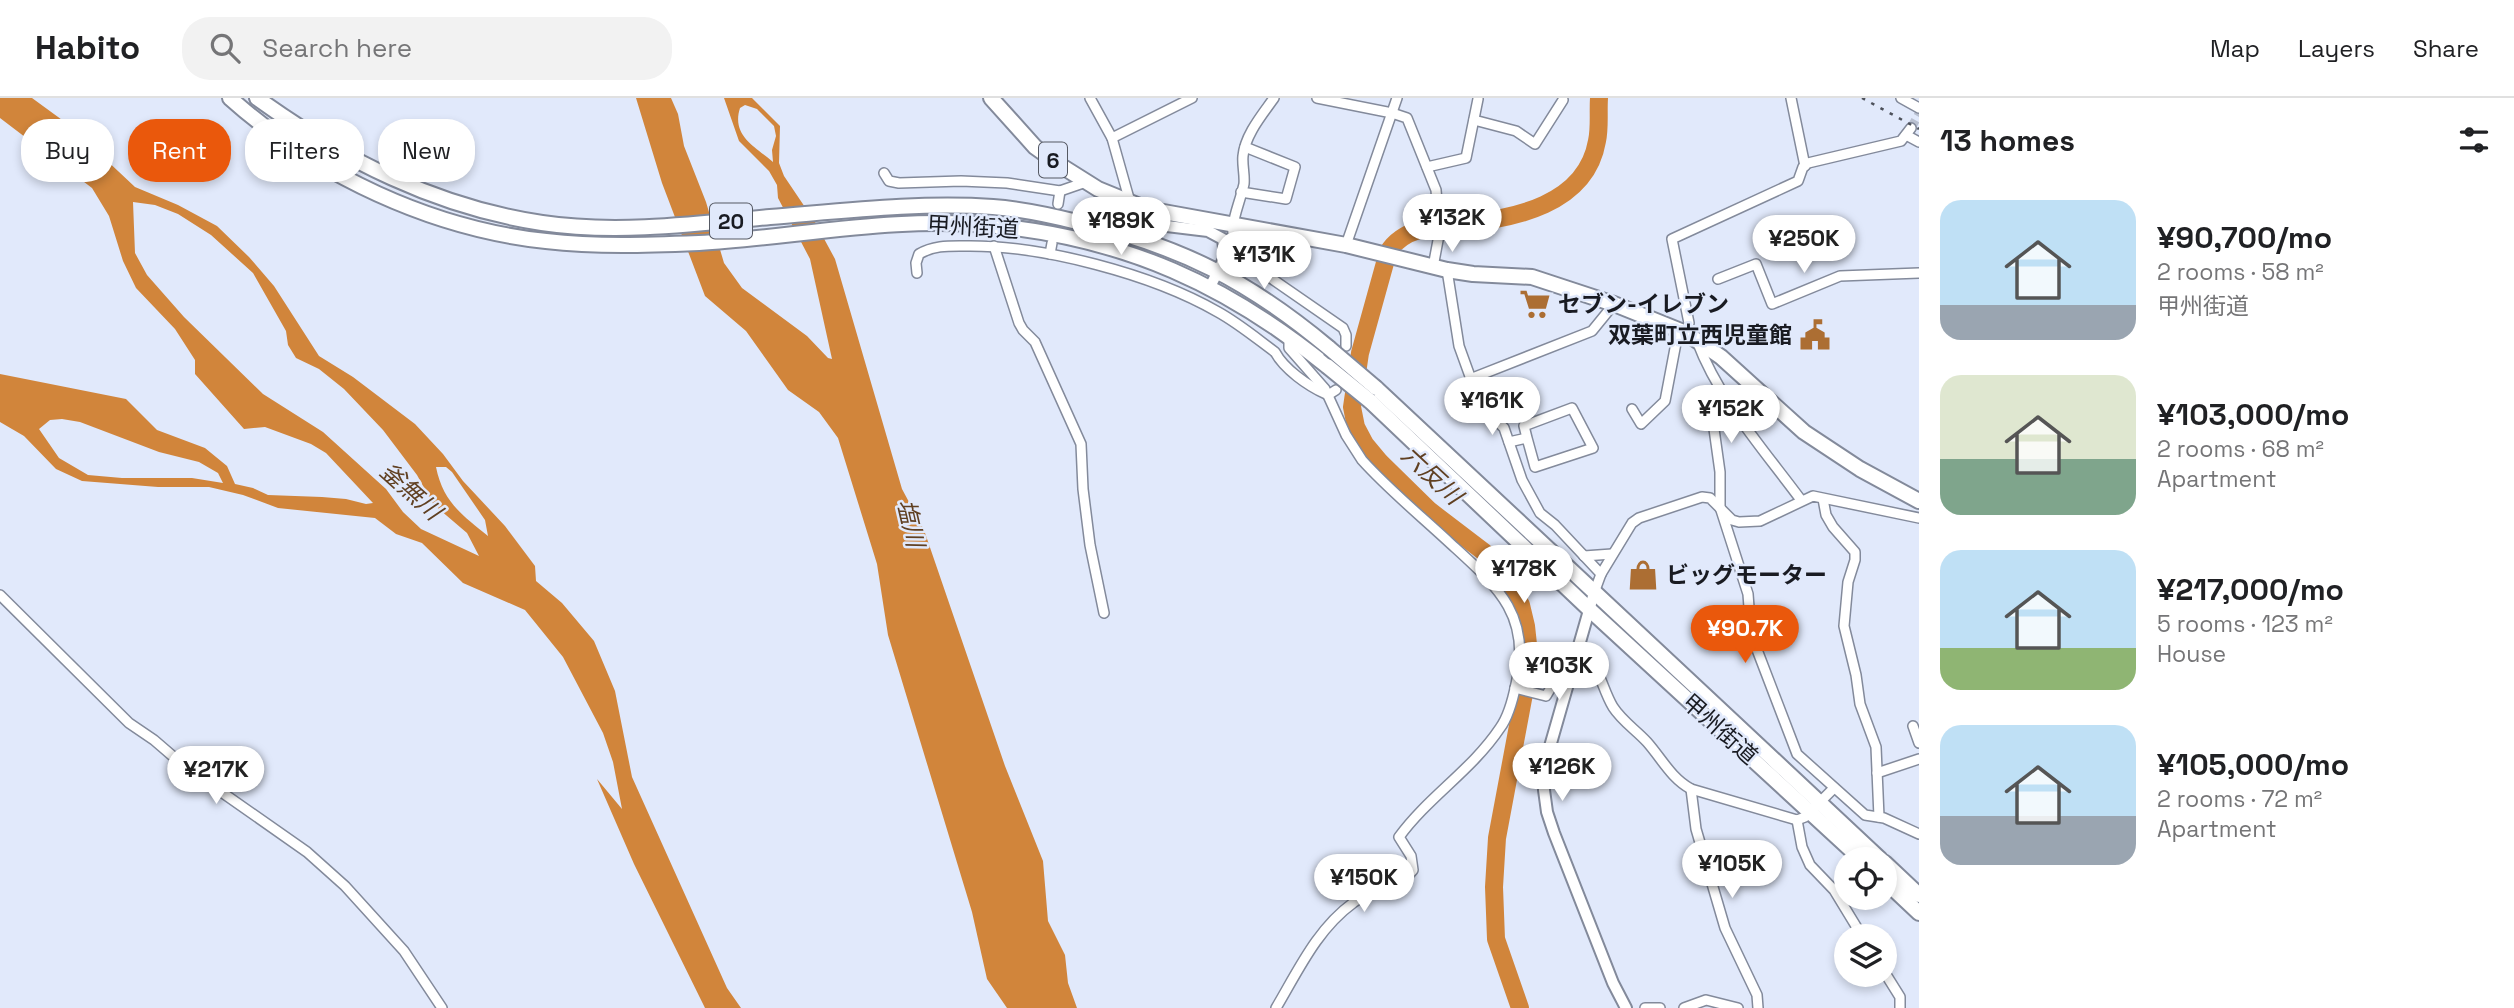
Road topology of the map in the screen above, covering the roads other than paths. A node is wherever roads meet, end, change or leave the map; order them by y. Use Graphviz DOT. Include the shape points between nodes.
graph roads {
  1 [pos="230,98"];
  2 [pos="257,98"];
  3 [pos="991,98"];
  4 [pos="1090,98"];
  5 [pos="1192,98"];
  6 [pos="1274,98"];
  7 [pos="1317,98"];
  8 [pos="1397,98"];
  9 [pos="1791,98"];
  10 [pos="1900,98"];
  11 [pos="1478,99"];
  12 [pos="1563,100"];
  13 [pos="1919,111"];
  14 [pos="1392,113"];
  15 [pos="1474,120"];
  16 [pos="1112,138"];
  17 [pos="1919,142"];
  18 [pos="1245,147"];
  19 [pos="1805,166"];
  20 [pos="1427,167"];
  21 [pos="884,173"];
  22 [pos="1086,182"];
  23 [pos="1060,191"];
  24 [pos="1241,192"];
  25 [pos="1130,202"];
  26 [pos="1058,204"];
  27 [pos="1438,215"];
  28 [pos="1232,224"];
  29 [pos="1439,235"];
  30 [pos="1052,243"];
  31 [pos="1346,245"];
  32 [pos="994,246"];
  33 [pos="1051,254"];
  34 [pos="1440,269"];
  35 [pos="1218,271"];
  36 [pos="917,273"];
  37 [pos="1919,273"];
  38 [pos="1718,279"];
  39 [pos="1210,287"];
  40 [pos="1614,304"];
  41 [pos="1691,336"];
  42 [pos="1290,337"];
  43 [pos="1346,346"];
  44 [pos="1470,379"];
  45 [pos="1332,392"];
  46 [pos="1373,395"];
  47 [pos="1767,397"];
  48 [pos="1632,409"];
  49 [pos="1735,411"];
  50 [pos="1527,438"];
  51 [pos="1509,442"];
  52 [pos="1918,497"];
  53 [pos="1823,499"];
  54 [pos="1801,500"];
  55 [pos="1720,507"];
  56 [pos="1919,518"];
  57 [pos="1612,554"];
  58 [pos="1584,556"];
  59 [pos="1601,573"];
  60 [pos="1594,593"];
  61 [pos="0,595"];
  62 [pos="1589,609"];
  63 [pos="1104,613"];
  64 [pos="1578,648"];
  65 [pos="1572,668"];
  66 [pos="1517,688"];
  67 [pos="1913,726"];
  68 [pos="1919,743"];
  69 [pos="1919,759"];
  70 [pos="1877,773"];
  71 [pos="1833,788"];
  72 [pos="1691,789"];
  73 [pos="1815,807"];
  74 [pos="1879,817"];
  75 [pos="1797,820"];
  76 [pos="1919,834"];
  77 [pos="1850,847"];
  78 [pos="1865,847"];
  79 [pos="1897,874"];
  80 [pos="1897,892"];
  81 [pos="1919,895"];
  82 [pos="1919,913"];
  83 [pos="1855,924"];
  84 [pos="1893,987"];
  85 [pos="1623,1006"];
  86 [pos="442,1008"];
  87 [pos="1276,1008"];
  88 [pos="1645,1008"];
  89 [pos="1660,1008"];
  90 [pos="1684,1008"];
  91 [pos="1738,1008"];
  92 [pos="1757,1008"];
  93 [pos="1900,1008"];
  1 -- 39 [label="main road, 甲州街道 / 20" via="307,155 372,191 419,211 493,232 596,245 699,243 876,226 994,225 1102,244"];
  2 -- 35 [label="main road, 甲州街道 / 20" via="318,140 379,173 436,197 545,223 698,223 936,205 994,207 1107,229"];
  3 -- 22 [label="main road, 6" via="1035,147"];
  4 -- 16 [label="street"];
  5 -- 16 [label="street"];
  6 -- 18 [label="street" via="1252,127"];
  7 -- 14 [label="street"];
  8 -- 14 [label="street"];
  9 -- 19 [label="street"];
  10 -- 13 [label="street"];
  11 -- 15 [label="street"];
  12 -- 15 [label="street" via="1535,144 1516,131"];
  14 -- 20 [label="street" via="1407,118"];
  14 -- 31 [label="street"];
  15 -- 20 [label="street" via="1466,159"];
  16 -- 25 [label="street"];
  17 -- 19 [label="street" via="1909,132 1901,141"];
  18 -- 24 [label="street"];
  18 -- 24 [label="street" via="1295,167 1286,199"];
  19 -- 41 [label="street" via="1798,181 1672,239"];
  20 -- 27 [label="street" via="1436,190"];
  21 -- 23 [label="street" via="889,181 899,183 1007,183"];
  22 -- 23 [label="street"];
  22 -- 25 [label="main road, 6"];
  23 -- 26 [label="street"];
  24 -- 28 [label="street"];
  25 -- 28 [label="main road, 6" via="1169,214"];
  25 -- 35 [label="street" via="1135,218 1142,223 1217,234 1226,251"];
  28 -- 31 [label="main road, 6"];
  28 -- 43 [label="street" via="1236,254 1343,328"];
  29 -- 34 [label="street"];
  30 -- 33 [label="street"];
  31 -- 34 [label="main road, 6"];
  32 -- 33 [label="street"];
  32 -- 36 [label="street" via="934,247 919,254"];
  32 -- 63 [label="street" via="1019,323 1035,342 1080,444 1090,545"];
  33 -- 45 [label="street" via="1154,284 1210,308 1266,345 1315,389"];
  34 -- 40 [label="main road, 6" via="1532,277"];
  34 -- 44 [label="street"];
  35 -- 39 [label="street"];
  35 -- 46 [label="main road, 甲州街道 / 20, bridge" via="1304,327"];
  37 -- 38 [label="street" via="1840,276 1772,304 1756,264"];
  39 -- 42 [label="main road, 甲州街道 / 20"];
  40 -- 41 [label="main road, 6"];
  40 -- 44 [label="street" via="1592,331"];
  41 -- 47 [label="main road, 6"];
  41 -- 48 [label="street" via="1676,343 1665,401 1641,424"];
  41 -- 49 [label="street"];
  42 -- 45 [label="street" via="1289,348"];
  42 -- 46 [label="main road, 甲州街道 / 20, bridge"];
  44 -- 51 [label="street" via="1480,404 1504,428"];
  45 -- 66 [label="street" via="1346,435 1362,460 1503,596 1518,636"];
  46 -- 60 [label="main road, 甲州街道 / 20"];
  46 -- 62 [label="main road, 甲州街道 / 20"];
  47 -- 49 [label="street"];
  47 -- 52 [label="main road, 6" via="1836,454"];
  49 -- 54 [label="street"];
  49 -- 55 [label="street" via="1715,424"];
  50 -- 50 [label="street" via="1524,426 1572,408 1592,448 1535,467"];
  50 -- 51 [label="street"];
  51 -- 58 [label="street" via="1530,498"];
  53 -- 54 [label="street"];
  53 -- 56 [label="street"];
  53 -- 70 [label="street" via="1833,527 1855,552 1844,626 1860,704 1876,747"];
  54 -- 55 [label="street" via="1749,523 1732,520"];
  55 -- 57 [label="street" via="1702,497 1639,518"];
  55 -- 71 [label="street" via="1748,594 1757,654 1797,754"];
  57 -- 58 [label="street"];
  57 -- 59 [label="street"];
  58 -- 59 [label="street"];
  59 -- 60 [label="street"];
  60 -- 62 [label="street"];
  60 -- 73 [label="main road, 甲州街道 / 20"];
  61 -- 86 [label="street" via="129,723 307,852 345,886 404,951"];
  62 -- 64 [label="street"];
  62 -- 73 [label="main road, 甲州街道 / 20"];
  64 -- 65 [label="street"];
  64 -- 72 [label="street" via="1590,655 1622,719 1647,742 1675,779"];
  65 -- 66 [label="street" via="1562,669 1545,696"];
  65 -- 85 [label="street" via="1547,757 1547,812"];
  66 -- 87 [label="street" via="1501,728 1399,837 1411,856 1413,870 1403,881 1371,891 1334,920"];
  67 -- 68 [label="street"];
  69 -- 70 [label="street"];
  70 -- 74 [label="street"];
  71 -- 73 [label="street"];
  71 -- 74 [label="street" via="1865,815"];
  72 -- 75 [label="street"];
  72 -- 92 [label="street" via="1696,829 1725,928 1757,995"];
  73 -- 75 [label="street"];
  73 -- 77 [label="main road, 甲州街道 / 20"];
  73 -- 78 [label="main road, 甲州街道 / 20"];
  74 -- 76 [label="street"];
  75 -- 83 [label="street" via="1810,865 1834,890"];
  79 -- 81 [label="main road"];
  80 -- 82 [label="main road"];
  84 -- 93 [label="street"];
  88 -- 89 [label="street"];
  90 -- 91 [label="street" via="1706,1000"];
}
